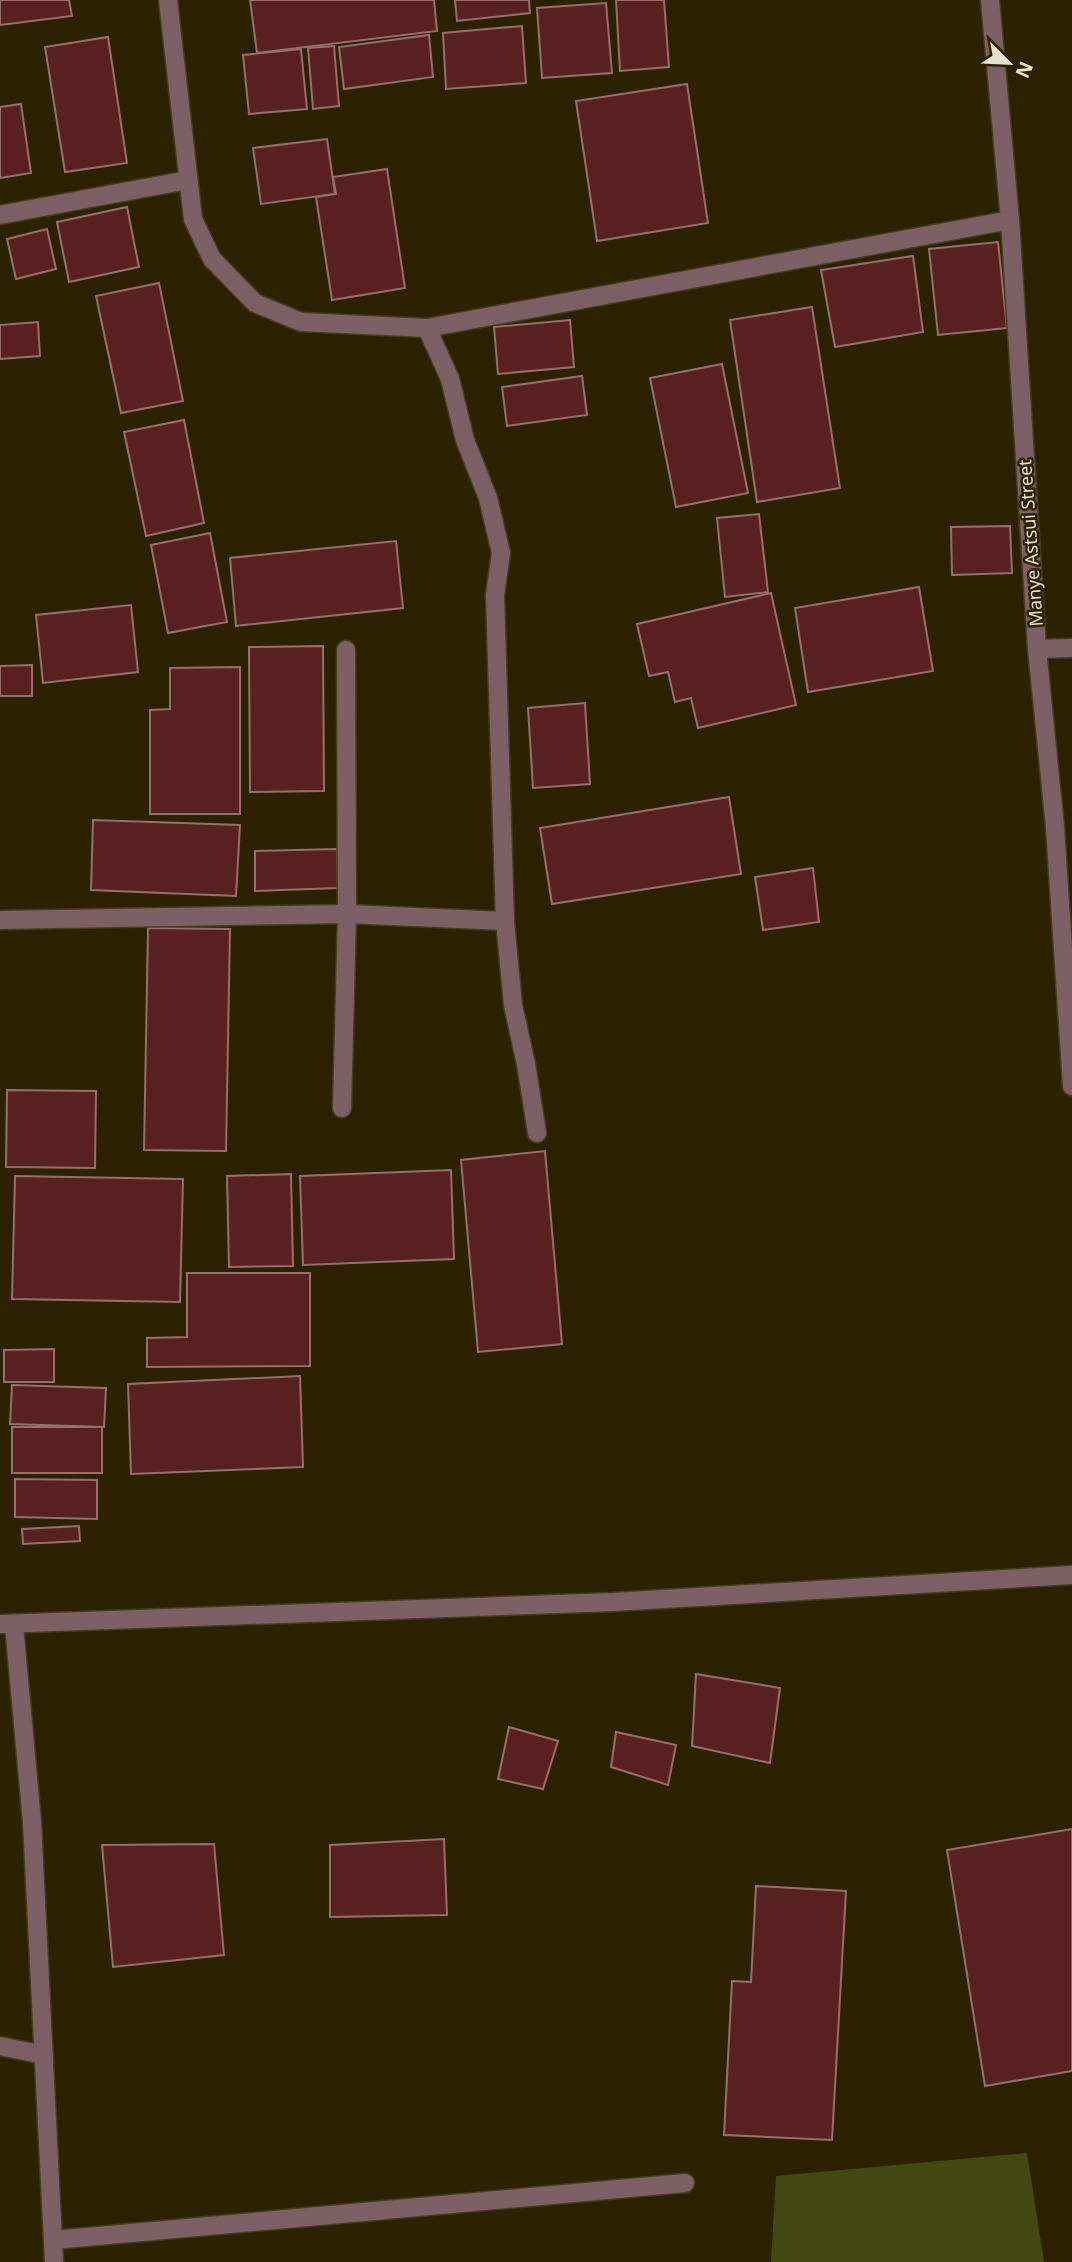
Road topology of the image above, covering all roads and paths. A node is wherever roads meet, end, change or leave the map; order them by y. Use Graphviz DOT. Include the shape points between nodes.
graph roads {
  1 [pos="168,0"];
  2 [pos="990,0"];
  3 [pos="188,180"];
  4 [pos="0,215"];
  5 [pos="1010,220"];
  6 [pos="427,328"];
  7 [pos="1072,648"];
  8 [pos="1037,649"];
  9 [pos="346,650"];
  10 [pos="1063,827"];
  11 [pos="347,914"];
  12 [pos="0,920"];
  13 [pos="505,921"];
  14 [pos="1072,1086"];
  15 [pos="342,1108"];
  16 [pos="537,1133"];
  17 [pos="1072,1574"];
  18 [pos="7,1624"];
  19 [pos="0,2046"];
  20 [pos="44,2055"];
  21 [pos="685,2183"];
  22 [pos="53,2240"];
  23 [pos="54,2262"];
  1 -- 3 [label="street"];
  2 -- 5 [label="street, Manye Astsui Street"];
  3 -- 4 [label="street"];
  3 -- 6 [label="street" via="193,219 212,259 255,303 301,322"];
  5 -- 6 [label="street"];
  5 -- 8 [label="street, Manye Astsui Street"];
  6 -- 13 [label="street" via="450,379 465,440 488,498 500,553 495,594"];
  7 -- 8 [label="street"];
  8 -- 10 [label="street, Manye Astsui Street"];
  9 -- 11 [label="street"];
  10 -- 14 [label="street, Manye Astsui Street"];
  11 -- 12 [label="street"];
  11 -- 13 [label="street"];
  11 -- 15 [label="street"];
  13 -- 16 [label="street" via="513,1005"];
  17 -- 18 [label="street" via="613,1602"];
  18 -- 20 [label="street" via="32,1822"];
  19 -- 20 [label="street"];
  20 -- 22 [label="street"];
  21 -- 22 [label="street"];
  22 -- 23 [label="street"];
}
